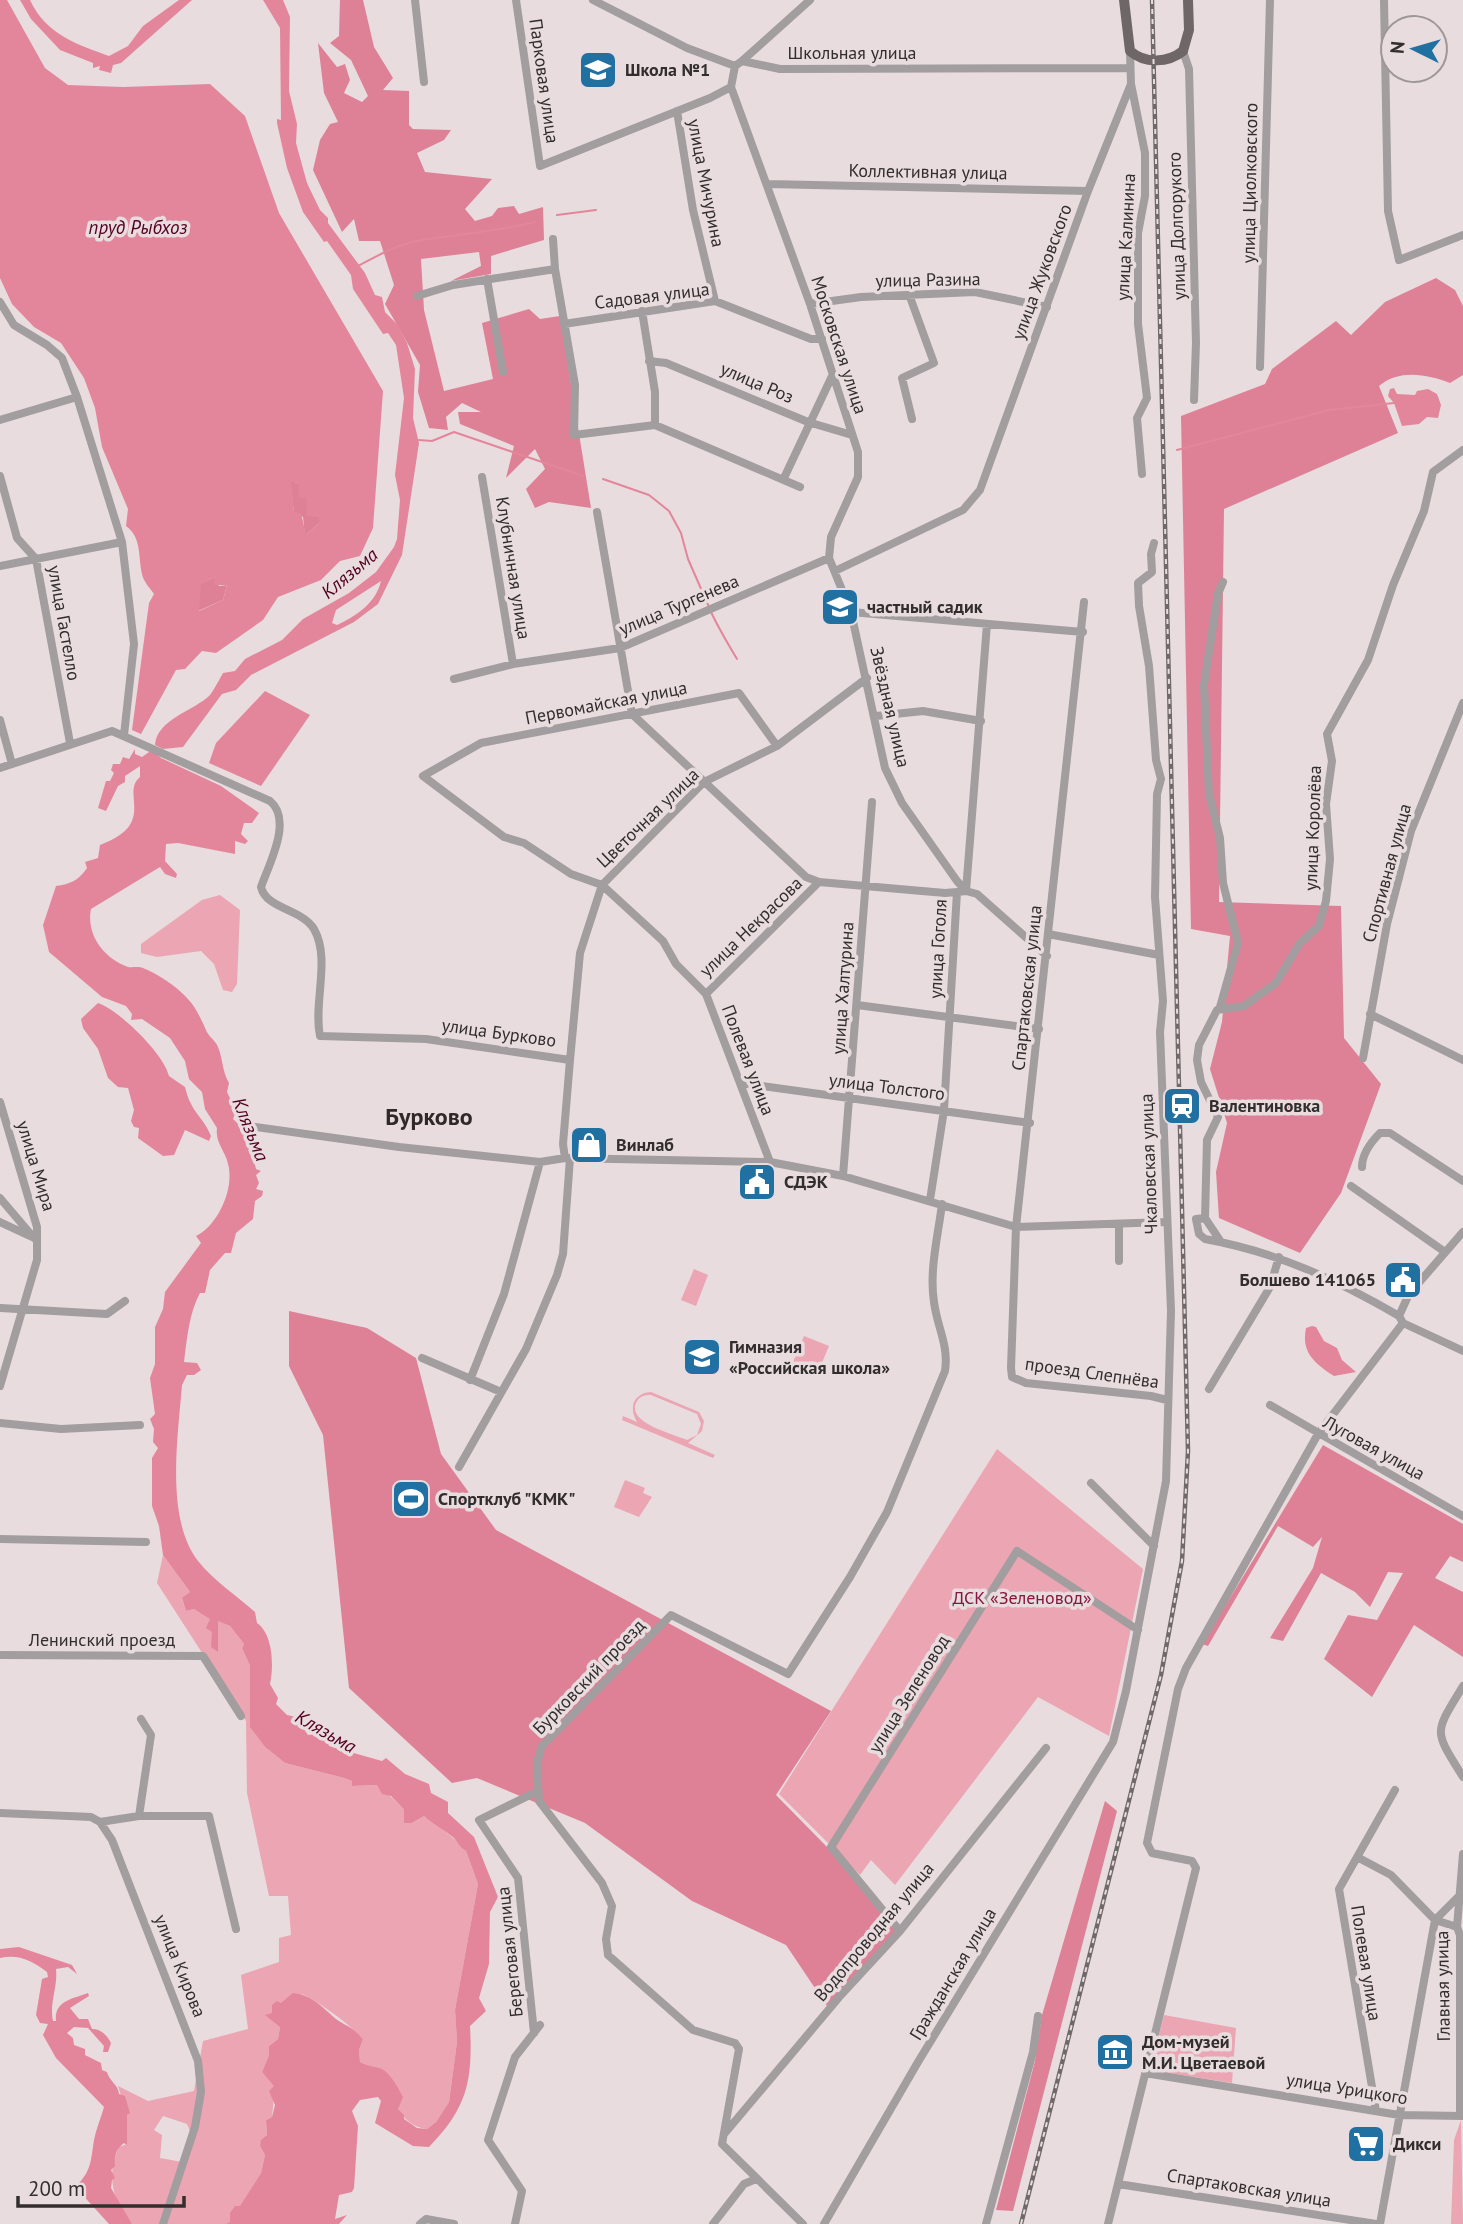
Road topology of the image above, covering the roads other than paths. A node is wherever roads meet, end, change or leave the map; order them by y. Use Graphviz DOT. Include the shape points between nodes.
graph roads {
  1 [pos="415,0"];
  2 [pos="516,0"];
  3 [pos="593,0"];
  4 [pos="810,0"];
  5 [pos="1124,0"];
  6 [pos="1188,0"];
  7 [pos="1270,0"];
  8 [pos="1384,0"];
  9 [pos="1130,51"];
  10 [pos="1183,51"];
  11 [pos="739,63"];
  12 [pos="1128,68"];
  13 [pos="424,82"];
  14 [pos="1131,84"];
  15 [pos="731,87"];
  16 [pos="677,111"];
  17 [pos="768,184"];
  18 [pos="1088,191"];
  19 [pos="1463,235"];
  20 [pos="553,239"];
  21 [pos="555,269"];
  22 [pos="487,279"];
  23 [pos="417,296"];
  24 [pos="911,297"];
  25 [pos="715,301"];
  26 [pos="0,302"];
  27 [pos="810,304"];
  28 [pos="1046,307"];
  29 [pos="642,311"];
  30 [pos="4,318"];
  31 [pos="564,324"];
  32 [pos="822,340"];
  33 [pos="649,361"];
  34 [pos="1260,367"];
  35 [pos="503,372"];
  36 [pos="833,374"];
  37 [pos="77,397"];
  38 [pos="1194,400"];
  39 [pos="912,419"];
  40 [pos="0,420"];
  41 [pos="808,422"];
  42 [pos="655,425"];
  43 [pos="852,435"];
  44 [pos="1463,450"];
  45 [pos="1142,474"];
  46 [pos="0,477"];
  47 [pos="482,477"];
  48 [pos="784,478"];
  49 [pos="800,487"];
  50 [pos="597,512"];
  51 [pos="122,542"];
  52 [pos="1154,543"];
  53 [pos="829,558"];
  54 [pos="36,559"];
  55 [pos="0,566"];
  56 [pos="835,571"];
  57 [pos="1223,582"];
  58 [pos="1084,602"];
  59 [pos="851,612"];
  60 [pos="987,624"];
  61 [pos="1083,632"];
  62 [pos="620,648"];
  63 [pos="513,664"];
  64 [pos="867,678"];
  65 [pos="454,679"];
  66 [pos="1463,703"];
  67 [pos="632,714"];
  68 [pos="876,716"];
  69 [pos="0,720"];
  70 [pos="981,721"];
  71 [pos="124,736"];
  72 [pos="70,743"];
  73 [pos="777,746"];
  74 [pos="12,764"];
  75 [pos="0,768"];
  76 [pos="423,776"];
  77 [pos="704,782"];
  78 [pos="873,802"];
  79 [pos="819,882"];
  80 [pos="602,885"];
  81 [pos="867,885"];
  82 [pos="962,891"];
  83 [pos="1048,934"];
  84 [pos="1159,955"];
  85 [pos="1047,956"];
  86 [pos="706,994"];
  87 [pos="857,1005"];
  88 [pos="1220,1007"];
  89 [pos="1370,1014"];
  90 [pos="950,1018"];
  91 [pos="1039,1029"];
  92 [pos="1363,1059"];
  93 [pos="570,1060"];
  94 [pos="1463,1060"];
  95 [pos="740,1083"];
  96 [pos="850,1100"];
  97 [pos="0,1102"];
  98 [pos="944,1110"];
  99 [pos="1030,1123"];
  100 [pos="248,1126"];
  101 [pos="568,1158"];
  102 [pos="540,1162"];
  103 [pos="770,1162"];
  104 [pos="1362,1167"];
  105 [pos="843,1175"];
  106 [pos="1463,1181"];
  107 [pos="1351,1186"];
  108 [pos="0,1198"];
  109 [pos="930,1200"];
  110 [pos="942,1204"];
  111 [pos="1205,1218"];
  112 [pos="0,1222"];
  113 [pos="1166,1222"];
  114 [pos="1119,1224"];
  115 [pos="1016,1227"];
  116 [pos="1463,1232"];
  117 [pos="36,1239"];
  118 [pos="1221,1241"];
  119 [pos="1445,1252"];
  120 [pos="1279,1257"];
  121 [pos="1119,1261"];
  122 [pos="125,1301"];
  123 [pos="0,1308"];
  124 [pos="23,1309"];
  125 [pos="1401,1320"];
  126 [pos="1463,1351"];
  127 [pos="422,1358"];
  128 [pos="1012,1377"];
  129 [pos="470,1380"];
  130 [pos="0,1386"];
  131 [pos="1209,1389"];
  132 [pos="501,1392"];
  133 [pos="1167,1400"];
  134 [pos="1270,1405"];
  135 [pos="0,1423"];
  136 [pos="140,1425"];
  137 [pos="1318,1434"];
  138 [pos="458,1467"];
  139 [pos="1091,1483"];
  140 [pos="1463,1516"];
  141 [pos="0,1539"];
  142 [pos="146,1542"];
  143 [pos="1154,1546"];
  144 [pos="1138,1630"];
  145 [pos="0,1655"];
  146 [pos="1463,1686"];
  147 [pos="240,1716"];
  148 [pos="141,1719"];
  149 [pos="1113,1742"];
  150 [pos="1046,1748"];
  151 [pos="1463,1777"];
  152 [pos="1395,1790"];
  153 [pos="538,1791"];
  154 [pos="0,1813"];
  155 [pos="139,1816"];
  156 [pos="100,1822"];
  157 [pos="1463,1854"];
  158 [pos="1357,1857"];
  159 [pos="1457,1899"];
  160 [pos="1435,1920"];
  161 [pos="236,1929"];
  162 [pos="900,1931"];
  163 [pos="1460,1933"];
  164 [pos="1038,2016"];
  165 [pos="1145,2073"];
  166 [pos="1376,2111"];
  167 [pos="1399,2115"];
  168 [pos="1461,2116"];
  169 [pos="723,2135"];
  170 [pos="756,2179"];
  171 [pos="1118,2185"];
  172 [pos="163,2224"];
  173 [pos="420,2224"];
  174 [pos="454,2224"];
  175 [pos="515,2224"];
  176 [pos="713,2224"];
  177 [pos="803,2224"];
  178 [pos="824,2224"];
  179 [pos="986,2224"];
  180 [pos="1108,2224"];
  181 [pos="1378,2224"];
  1 -- 13 [label="street"];
  2 -- 16 [label="street, Парковая улица" via="540,166"];
  3 -- 11 [label="street, Школьная улица" via="687,48"];
  4 -- 11 [label="street"];
  5 -- 9 [label="main road"];
  6 -- 10 [label="main road" via="1189,30"];
  7 -- 34 [label="street, улица Циолковского"];
  8 -- 19 [label="street" via="1388,211 1399,260"];
  9 -- 10 [label="main road" via="1153,60 1169,59"];
  9 -- 12 [label="street"];
  10 -- 38 [label="street, улица Долгорукого" via="1189,69"];
  11 -- 12 [label="street, Школьная улица" via="780,69"];
  11 -- 15 [label="street"];
  12 -- 14 [label="street"];
  14 -- 18 [label="street, улица Жуковского"];
  14 -- 45 [label="street, улица Калинина" via="1145,153 1145,196 1138,233 1138,324 1147,398 1137,418"];
  15 -- 16 [label="street"];
  15 -- 17 [label="street, Московская улица"];
  16 -- 25 [label="street, улица Мичурина" via="693,210"];
  17 -- 18 [label="street, Коллективная улица"];
  17 -- 27 [label="street, Московская улица"];
  18 -- 28 [label="street, улица Жуковского"];
  20 -- 21 [label="street"];
  21 -- 22 [label="street"];
  21 -- 31 [label="street"];
  22 -- 23 [label="street"];
  22 -- 35 [label="street"];
  24 -- 27 [label="street, улица Разина"];
  24 -- 28 [label="street, улица Разина" via="975,292"];
  24 -- 39 [label="street" via="934,363 902,378"];
  25 -- 29 [label="street, Садовая улица"];
  25 -- 32 [label="street, Садовая улица"];
  26 -- 30 [label="street"];
  27 -- 32 [label="street, Московская улица"];
  28 -- 56 [label="street, улица Жуковского" via="973,502"];
  29 -- 31 [label="street, Садовая улица"];
  29 -- 33 [label="street"];
  30 -- 37 [label="street" via="62,358"];
  31 -- 42 [label="street" via="575,385 574,435"];
  32 -- 36 [label="street, Московская улица"];
  33 -- 41 [label="street, улица Роз" via="666,363"];
  33 -- 42 [label="street" via="656,392"];
  36 -- 41 [label="street"];
  36 -- 43 [label="street, Московская улица"];
  37 -- 40 [label="street"];
  37 -- 51 [label="street"];
  41 -- 43 [label="street, улица Роз"];
  41 -- 48 [label="street"];
  42 -- 48 [label="street"];
  43 -- 53 [label="street, Московская улица" via="859,477 831,537"];
  44 -- 88 [label="street, улица Королёва" via="1433,472 1424,511 1368,660 1327,734 1332,761 1326,804 1330,859 1319,926 1300,943 1276,983 1244,1006"];
  46 -- 54 [label="street, улица Гастелло" via="17,538"];
  47 -- 63 [label="street, Клубничная улица"];
  48 -- 49 [label="street"];
  50 -- 62 [label="street"];
  51 -- 54 [label="street"];
  51 -- 71 [label="street" via="134,645"];
  52 -- 84 [label="street, Чкаловская улица" via="1152,572 1138,583 1161,779 1155,897"];
  53 -- 56 [label="street"];
  53 -- 62 [label="street, улица Тургенева"];
  54 -- 55 [label="street"];
  54 -- 72 [label="street, улица Гастелло"];
  56 -- 59 [label="street"];
  57 -- 88 [label="street" via="1204,685 1209,794 1238,943"];
  58 -- 61 [label="street, Спартаковская улица"];
  59 -- 60 [label="street"];
  59 -- 64 [label="street, Звёздная улица"];
  60 -- 61 [label="street"];
  60 -- 70 [label="street, улица Гоголя"];
  61 -- 83 [label="street, Спартаковская улица"];
  62 -- 63 [label="street, улица Тургенева"];
  62 -- 67 [label="street"];
  63 -- 65 [label="street, улица Тургенева"];
  64 -- 68 [label="street, Звёздная улица"];
  64 -- 73 [label="street, Цветочная улица"];
  66 -- 89 [label="street, Спортивная улица" via="1411,831"];
  67 -- 73 [label="street, Первомайская улица" via="739,693"];
  67 -- 76 [label="street, Первомайская улица" via="481,743"];
  67 -- 77 [label="street"];
  68 -- 70 [label="street" via="923,712"];
  68 -- 82 [label="street, Звёздная улица" via="885,768 902,803"];
  69 -- 74 [label="street"];
  70 -- 82 [label="street, улица Гоголя"];
  71 -- 72 [label="street" via="112,731"];
  71 -- 93 [label="street, улица Бурково" via="276,807 280,820 277,839 261,887 265,898 312,926 321,945 316,1018 320,1036 426,1039"];
  72 -- 74 [label="street"];
  73 -- 77 [label="street, Цветочная улица"];
  74 -- 75 [label="street"];
  76 -- 80 [label="street, Полевая улица" via="504,837 524,843 571,874"];
  77 -- 79 [label="street" via="806,877"];
  77 -- 80 [label="street, Цветочная улица"];
  78 -- 81 [label="street, улица Халтурина"];
  79 -- 81 [label="street"];
  79 -- 86 [label="street, улица Некрасова"];
  80 -- 86 [label="street, Полевая улица" via="663,941 676,964"];
  80 -- 93 [label="street, Цветочная улица" via="580,953"];
  81 -- 82 [label="street"];
  81 -- 87 [label="street, улица Халтурина"];
  82 -- 85 [label="street, Звёздная улица" via="977,894"];
  82 -- 90 [label="street, улица Гоголя"];
  83 -- 84 [label="street"];
  83 -- 85 [label="street, Спартаковская улица"];
  84 -- 113 [label="street, Чкаловская улица"];
  85 -- 91 [label="street, Спартаковская улица"];
  86 -- 95 [label="street, Полевая улица"];
  87 -- 90 [label="street"];
  87 -- 96 [label="street, улица Халтурина"];
  88 -- 111 [label="street" via="1197,1054 1201,1082 1218,1117 1207,1140"];
  89 -- 92 [label="street, Спортивная улица"];
  89 -- 94 [label="street"];
  90 -- 91 [label="street"];
  90 -- 98 [label="street, улица Гоголя"];
  91 -- 99 [label="street, Спартаковская улица"];
  93 -- 101 [label="street, улица Бурково" via="563,1144"];
  95 -- 96 [label="street, улица Толстого"];
  95 -- 103 [label="street, Полевая улица"];
  96 -- 98 [label="street, улица Толстого"];
  96 -- 105 [label="street, улица Халтурина"];
  97 -- 117 [label="street, улица Мира" via="37,1227"];
  98 -- 99 [label="street, улица Толстого"];
  98 -- 109 [label="street, улица Гоголя"];
  99 -- 115 [label="street, Спартаковская улица"];
  100 -- 102 [label="street"];
  101 -- 102 [label="street"];
  101 -- 103 [label="street"];
  101 -- 132 [label="street, улица Бурково" via="561,1264 537,1325"];
  102 -- 129 [label="street" via="504,1294"];
  103 -- 105 [label="street"];
  104 -- 106 [label="street" via="1372,1140 1380,1133 1390,1133"];
  105 -- 109 [label="street"];
  107 -- 119 [label="street"];
  108 -- 117 [label="street"];
  109 -- 110 [label="street"];
  110 -- 115 [label="street"];
  110 -- 153 [label="street, Бурковский проезд" via="932,1286 948,1354 945,1371 887,1512 796,1663 788,1674 671,1615 542,1746"];
  111 -- 118 [label="street"];
  111 -- 118 [label="street" via="1195,1219 1199,1234"];
  112 -- 117 [label="street"];
  113 -- 114 [label="street"];
  113 -- 133 [label="street, Чкаловская улица" via="1171,1311"];
  114 -- 115 [label="street"];
  114 -- 121 [label="street"];
  115 -- 128 [label="street, Спартаковская улица"];
  116 -- 119 [label="street"];
  117 -- 124 [label="street" via="37,1260"];
  118 -- 120 [label="street"];
  119 -- 125 [label="street" via="1409,1294"];
  120 -- 125 [label="street" via="1326,1275"];
  120 -- 131 [label="street" via="1270,1287"];
  122 -- 124 [label="street" via="107,1314"];
  123 -- 124 [label="street"];
  124 -- 130 [label="street"];
  125 -- 126 [label="street"];
  125 -- 137 [label="street"];
  127 -- 129 [label="street"];
  128 -- 133 [label="street, проезд Слепнёва" via="1026,1383"];
  129 -- 132 [label="street"];
  132 -- 138 [label="street, улица Бурково"];
  133 -- 143 [label="street, Чкаловская улица" via="1166,1481"];
  134 -- 137 [label="street, Луговая улица"];
  135 -- 136 [label="street" via="61,1429"];
  137 -- 140 [label="street, Луговая улица"];
  137 -- 165 [label="street" via="1178,1689 1147,1843 1152,1853 1192,1861 1196,1868"];
  139 -- 143 [label="street"];
  141 -- 142 [label="street"];
  143 -- 144 [label="street, Чкаловская улица"];
  144 -- 149 [label="street, Чкаловская улица"];
  144 -- 162 [label="street, улица Зеленовод" via="1017,1551 831,1847"];
  145 -- 147 [label="street, Ленинский проезд" via="203,1656"];
  146 -- 151 [label="street" via="1439,1732"];
  148 -- 155 [label="street" via="150,1735"];
  149 -- 178 [label="street, Гражданская улица"];
  150 -- 162 [label="street, Водопроводная улица"];
  152 -- 158 [label="street, Полевая улица"];
  153 -- 169 [label="street" via="539,1801 602,1883 612,1906 608,1955 693,2030 735,2043 739,2049"];
  153 -- 175 [label="street, Береговая улица" via="479,1820 518,1878 537,2029 516,2057 488,2140 522,2191"];
  154 -- 156 [label="street" via="80,1816"];
  155 -- 156 [label="street"];
  155 -- 161 [label="street" via="209,1816"];
  156 -- 172 [label="street, улица Кирова" via="112,1840 198,2061 201,2092 195,2127"];
  157 -- 159 [label="street, Главная улица"];
  158 -- 160 [label="street" via="1391,1875"];
  158 -- 166 [label="street, Полевая улица" via="1339,1889"];
  159 -- 160 [label="street"];
  159 -- 163 [label="street, Главная улица"];
  160 -- 163 [label="street"];
  160 -- 167 [label="street"];
  162 -- 169 [label="street, Водопроводная улица"];
  163 -- 168 [label="street, Главная улица"];
  164 -- 179 [label="street" via="1034,2052"];
  165 -- 166 [label="street, улица Урицкого"];
  165 -- 171 [label="street"];
  166 -- 167 [label="street, улица Урицкого"];
  167 -- 168 [label="street, улица Урицкого"];
  167 -- 181 [label="street"];
  169 -- 170 [label="street" via="722,2144"];
  170 -- 176 [label="street" via="744,2185"];
  170 -- 177 [label="street"];
  171 -- 180 [label="street"];
  171 -- 181 [label="street, Спартаковская улица"];
  173 -- 174 [label="street" via="426,2219"];
}
